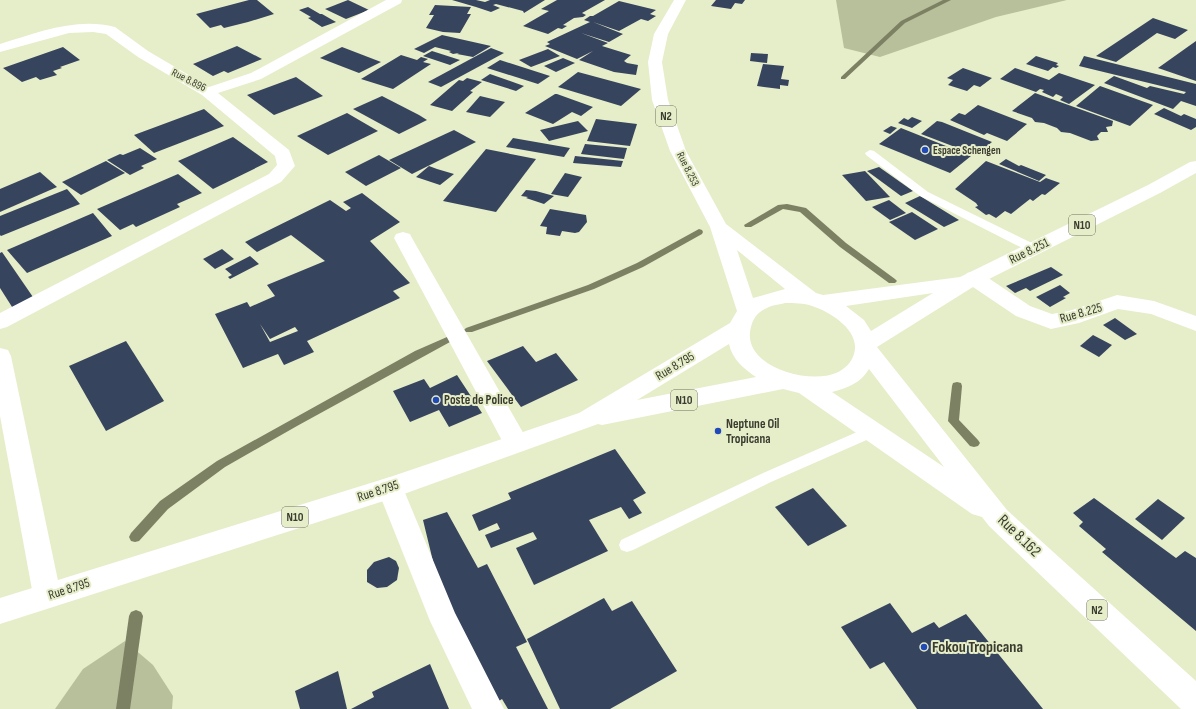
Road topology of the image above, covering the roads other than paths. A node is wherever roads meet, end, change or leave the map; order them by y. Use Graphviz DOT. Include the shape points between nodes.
graph roads {
  1 [pos="396,0"];
  2 [pos="680,0"];
  3 [pos="0,48"];
  4 [pos="207,92"];
  5 [pos="870,153"];
  6 [pos="1196,166"];
  7 [pos="719,227"];
  8 [pos="403,238"];
  9 [pos="1034,249"];
  10 [pos="970,280"];
  11 [pos="816,300"];
  12 [pos="742,320"];
  13 [pos="0,322"];
  14 [pos="1196,324"];
  15 [pos="866,346"];
  16 [pos="0,356"];
  17 [pos="780,381"];
  18 [pos="806,386"];
  19 [pos="587,419"];
  20 [pos="873,431"];
  21 [pos="516,443"];
  22 [pos="390,488"];
  23 [pos="998,518"];
  24 [pos="627,545"];
  25 [pos="47,595"];
  26 [pos="0,611"];
  27 [pos="1196,702"];
  28 [pos="488,709"];
  1 -- 4 [label="main road, Rue 8.896" via="256,76"];
  2 -- 7 [label="main road, Rue 8.253 / N2" via="661,34 655,62 660,100 678,151"];
  3 -- 4 [label="main road, Rue 8.896" via="68,29 110,30 142,54"];
  4 -- 13 [label="main road" via="283,154 286,166 275,178"];
  5 -- 9 [label="lane" via="924,194"];
  6 -- 9 [label="main road, Rue 8.251 / N10"];
  7 -- 11 [label="main road, Rue 8.253 / N2"];
  7 -- 12 [label="main road, N2"];
  8 -- 21 [label="main road"];
  9 -- 10 [label="main road, Rue 8.251 / N10"];
  10 -- 11 [label="main road, N10"];
  10 -- 14 [label="main road, Rue 8.225" via="1023,311 1050,322 1072,318 1117,302 1154,308"];
  10 -- 15 [label="main road, Rue 8.251 / N10"];
  11 -- 12 [label="main road" via="786,296 771,299 764,301"];
  11 -- 15 [label="main road" via="843,312 858,327"];
  12 -- 17 [label="main road" via="740,349 756,367"];
  12 -- 19 [label="main road, Rue 8.795 / N10"];
  15 -- 18 [label="main road" via="862,364 849,377 830,385"];
  15 -- 23 [label="main road, Rue 8.162 / N2"];
  16 -- 25 [label="main road"];
  17 -- 18 [label="main road"];
  17 -- 19 [label="main road, N10"];
  18 -- 20 [label="main road, N2"];
  19 -- 21 [label="main road, Rue 8.795 / N10"];
  20 -- 23 [label="main road, N2"];
  20 -- 24 [label="lane" via="766,478"];
  21 -- 22 [label="main road, Rue 8.795 / N10"];
  22 -- 25 [label="main road, Rue 8.795 / N10"];
  22 -- 28 [label="main road" via="444,621"];
  23 -- 27 [label="main road, Rue 8.162 / N2"];
  25 -- 26 [label="main road, Rue 8.795 / N10"];
}
